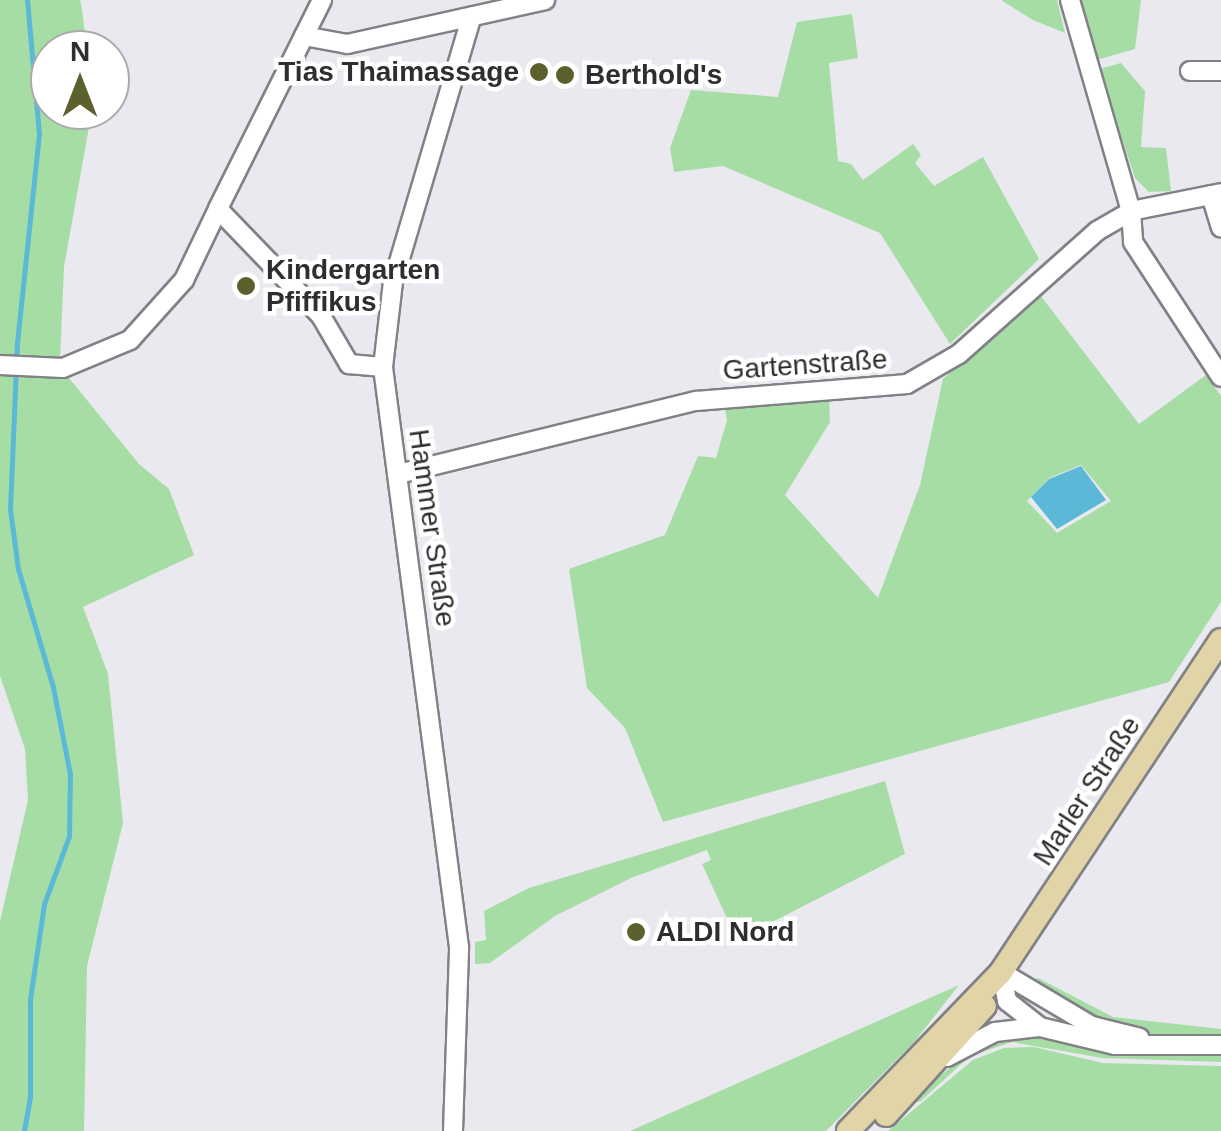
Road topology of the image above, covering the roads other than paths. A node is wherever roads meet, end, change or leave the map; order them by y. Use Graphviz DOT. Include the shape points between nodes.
graph roads {
  1 [pos="322,0"];
  2 [pos="544,0"];
  3 [pos="1070,0"];
  4 [pos="469,8"];
  5 [pos="304,36"];
  6 [pos="1190,71"];
  7 [pos="1221,71"];
  8 [pos="1216,194"];
  9 [pos="218,210"];
  10 [pos="1131,210"];
  11 [pos="1221,228"];
  12 [pos="0,365"];
  13 [pos="383,366"];
  14 [pos="1221,377"];
  15 [pos="398,474"];
  16 [pos="1221,640"];
  17 [pos="1000,972"];
  18 [pos="1040,1028"];
  19 [pos="1185,1044"];
  20 [pos="1221,1046"];
  21 [pos="938,1062"];
  22 [pos="453,1131"];
  23 [pos="848,1131"];
  24 [pos="868,1131"];
  1 -- 5 [label="street"];
  2 -- 4 [label="street"];
  3 -- 10 [label="street"];
  4 -- 5 [label="street" via="348,44"];
  4 -- 13 [label="street, Hammer Straße" via="393,282"];
  5 -- 9 [label="street"];
  6 -- 7 [label="street"];
  8 -- 10 [label="street, Gartenstraße"];
  8 -- 11 [label="street"];
  9 -- 12 [label="street" via="184,280 149,324 87,362 39,369"];
  9 -- 13 [label="street" via="320,316 348,364"];
  10 -- 14 [label="street" via="1133,242"];
  10 -- 15 [label="street, Gartenstraße" via="1069,250 959,354 907,384 696,401"];
  13 -- 15 [label="street, Hammer Straße"];
  15 -- 22 [label="street, Hammer Straße" via="460,961"];
  16 -- 17 [label="main road, Marler Straße"];
  17 -- 18 [label="street" via="1007,1002"];
  17 -- 19 [label="street" via="1092,1026"];
  17 -- 21 [label="main road, Marler Straße" via="984,1009"];
  17 -- 23 [label="main road, Marler Straße"];
  18 -- 19 [label="street" via="1115,1045"];
  18 -- 21 [label="street" via="995,1032"];
  19 -- 20 [label="street"];
  21 -- 24 [label="main road, Marler Straße"];
}
